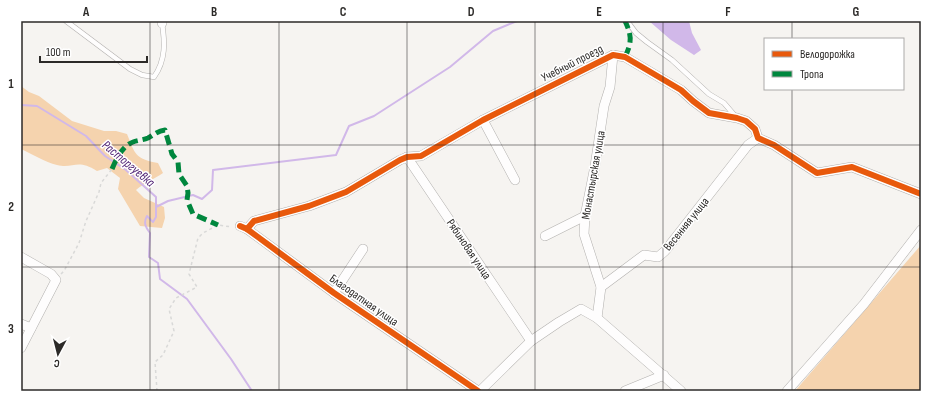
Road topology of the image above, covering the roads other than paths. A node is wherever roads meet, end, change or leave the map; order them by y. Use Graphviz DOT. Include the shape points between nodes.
graph roads {
  1 [pos="66,21"];
  2 [pos="627,21"];
  3 [pos="162,22"];
  4 [pos="613,55"];
  5 [pos="737,118"];
  6 [pos="482,120"];
  7 [pos="758,138"];
  8 [pos="407,157"];
  9 [pos="515,180"];
  10 [pos="921,194"];
  11 [pos="585,216"];
  12 [pos="244,228"];
  13 [pos="921,230"];
  14 [pos="546,236"];
  15 [pos="363,249"];
  16 [pos="21,257"];
  17 [pos="601,287"];
  18 [pos="334,293"];
  19 [pos="597,318"];
  20 [pos="21,324"];
  21 [pos="31,328"];
  22 [pos="531,341"];
  23 [pos="21,348"];
  24 [pos="664,375"];
  25 [pos="479,391"];
  26 [pos="625,391"];
  27 [pos="681,391"];
  28 [pos="787,391"];
  1 -- 3 [label="lane" via="130,69 154,77 163,58 165,40"];
  2 -- 5 [label="lane" via="709,94 724,103"];
  4 -- 5 [label="street, Учебный проезд" via="625,57 681,90 709,113"];
  4 -- 6 [label="street, Учебный проезд"];
  4 -- 11 [label="street, Монастырская улица" via="610,87 604,106"];
  5 -- 7 [label="street, Учебный проезд" via="746,121 755,129"];
  6 -- 8 [label="street, Учебный проезд" via="421,156"];
  6 -- 9 [label="street"];
  7 -- 10 [label="street" via="774,145 817,173 852,167"];
  7 -- 17 [label="street, Весенняя улица" via="748,145 665,251 658,257 644,255"];
  8 -- 12 [label="street, Учебный проезд" via="346,192 309,206 254,221"];
  8 -- 22 [label="street, Рябиновая улица"];
  11 -- 14 [label="street"];
  11 -- 17 [label="street, Монастырская улица" via="584,234"];
  12 -- 18 [label="street, Благодатная улица"];
  13 -- 28 [label="street" via="864,304"];
  15 -- 18 [label="street, Благодатная улица"];
  16 -- 21 [label="street" via="51,274 56,280"];
  17 -- 19 [label="street, Монастырская улица"];
  18 -- 25 [label="street, Благодатная улица"];
  19 -- 22 [label="street" via="581,309"];
  19 -- 24 [label="street"];
  20 -- 21 [label="street"];
  21 -- 23 [label="street"];
  22 -- 25 [label="street"];
  24 -- 26 [label="street"];
  24 -- 27 [label="street"];
}
